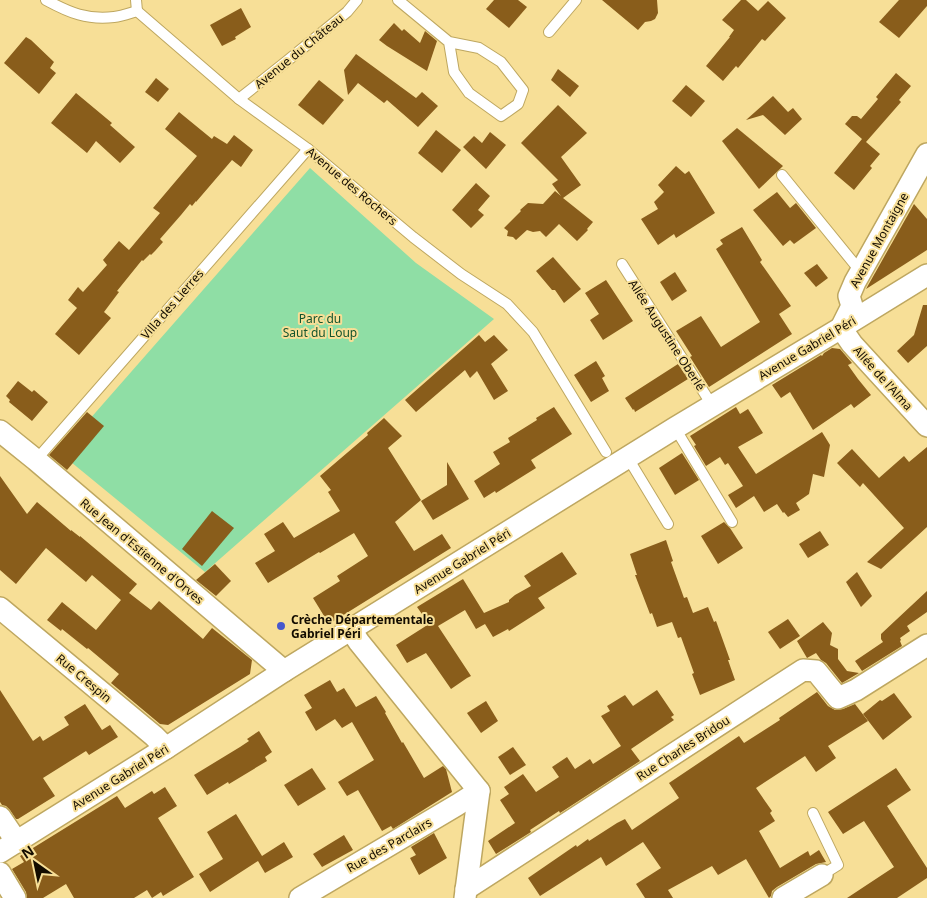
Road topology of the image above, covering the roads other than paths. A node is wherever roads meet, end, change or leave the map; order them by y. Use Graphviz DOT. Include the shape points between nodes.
graph roads {
  1 [pos="46,0"];
  2 [pos="136,0"];
  3 [pos="357,0"];
  4 [pos="398,0"];
  5 [pos="576,0"];
  6 [pos="137,11"];
  7 [pos="549,32"];
  8 [pos="449,42"];
  9 [pos="239,99"];
  10 [pos="308,149"];
  11 [pos="927,154"];
  12 [pos="782,175"];
  13 [pos="622,264"];
  14 [pos="861,272"];
  15 [pos="927,275"];
  16 [pos="842,328"];
  17 [pos="712,405"];
  18 [pos="927,426"];
  19 [pos="674,428"];
  20 [pos="0,431"];
  21 [pos="606,452"];
  22 [pos="628,458"];
  23 [pos="36,460"];
  24 [pos="732,522"];
  25 [pos="668,524"];
  26 [pos="0,608"];
  27 [pos="351,630"];
  28 [pos="927,645"];
  29 [pos="284,671"];
  30 [pos="166,748"];
  31 [pos="479,791"];
  32 [pos="813,813"];
  33 [pos="0,816"];
  34 [pos="8,847"];
  35 [pos="0,873"];
  36 [pos="822,874"];
  37 [pos="466,894"];
  38 [pos="15,898"];
  39 [pos="300,898"];
  40 [pos="783,898"];
  1 -- 6 [label="lane" via="85,17 115,17"];
  2 -- 6 [label="lane"];
  3 -- 9 [label="lane, Avenue du Château" via="347,12"];
  4 -- 8 [label="lane"];
  5 -- 7 [label="lane"];
  6 -- 9 [label="lane, Avenue des Rochers"];
  8 -- 8 [label="lane" via="454,72 469,93 501,116 518,104 523,90 501,62 479,48"];
  9 -- 10 [label="lane, Avenue des Rochers"];
  10 -- 21 [label="lane, Avenue des Rochers" via="413,237 507,304 533,332"];
  10 -- 23 [label="lane, Villa des Lierres"];
  11 -- 14 [label="street, Avenue Montaigne"];
  12 -- 14 [label="lane"];
  13 -- 17 [label="lane, Allée Augustine Oberlé"];
  14 -- 16 [label="street, Avenue Montaigne" via="849,296 852,306"];
  15 -- 16 [label="street, Avenue Gabriel Péri"];
  16 -- 17 [label="street, Avenue Gabriel Péri"];
  16 -- 18 [label="street, Allée de l'Alma" via="852,344"];
  17 -- 19 [label="street, Avenue Gabriel Péri"];
  19 -- 22 [label="street, Avenue Gabriel Péri"];
  19 -- 24 [label="lane"];
  20 -- 23 [label="street, Rue Jean d'Estienne d'Orves"];
  22 -- 25 [label="lane"];
  22 -- 27 [label="street, Avenue Gabriel Péri"];
  23 -- 29 [label="street, Rue Jean d'Estienne d'Orves"];
  26 -- 30 [label="street, Rue Crespin"];
  27 -- 29 [label="street, Avenue Gabriel Péri"];
  27 -- 31 [label="street"];
  28 -- 37 [label="street, Rue Charles Bridou" via="838,698 816,671 803,670"];
  29 -- 30 [label="street, Avenue Gabriel Péri"];
  30 -- 34 [label="street, Avenue Gabriel Péri"];
  31 -- 37 [label="street"];
  31 -- 39 [label="street, Rue des Parclairs"];
  32 -- 36 [label="lane" via="838,865"];
  33 -- 34 [label="street"];
  35 -- 38 [label="street"];
  36 -- 40 [label="street"];
}
